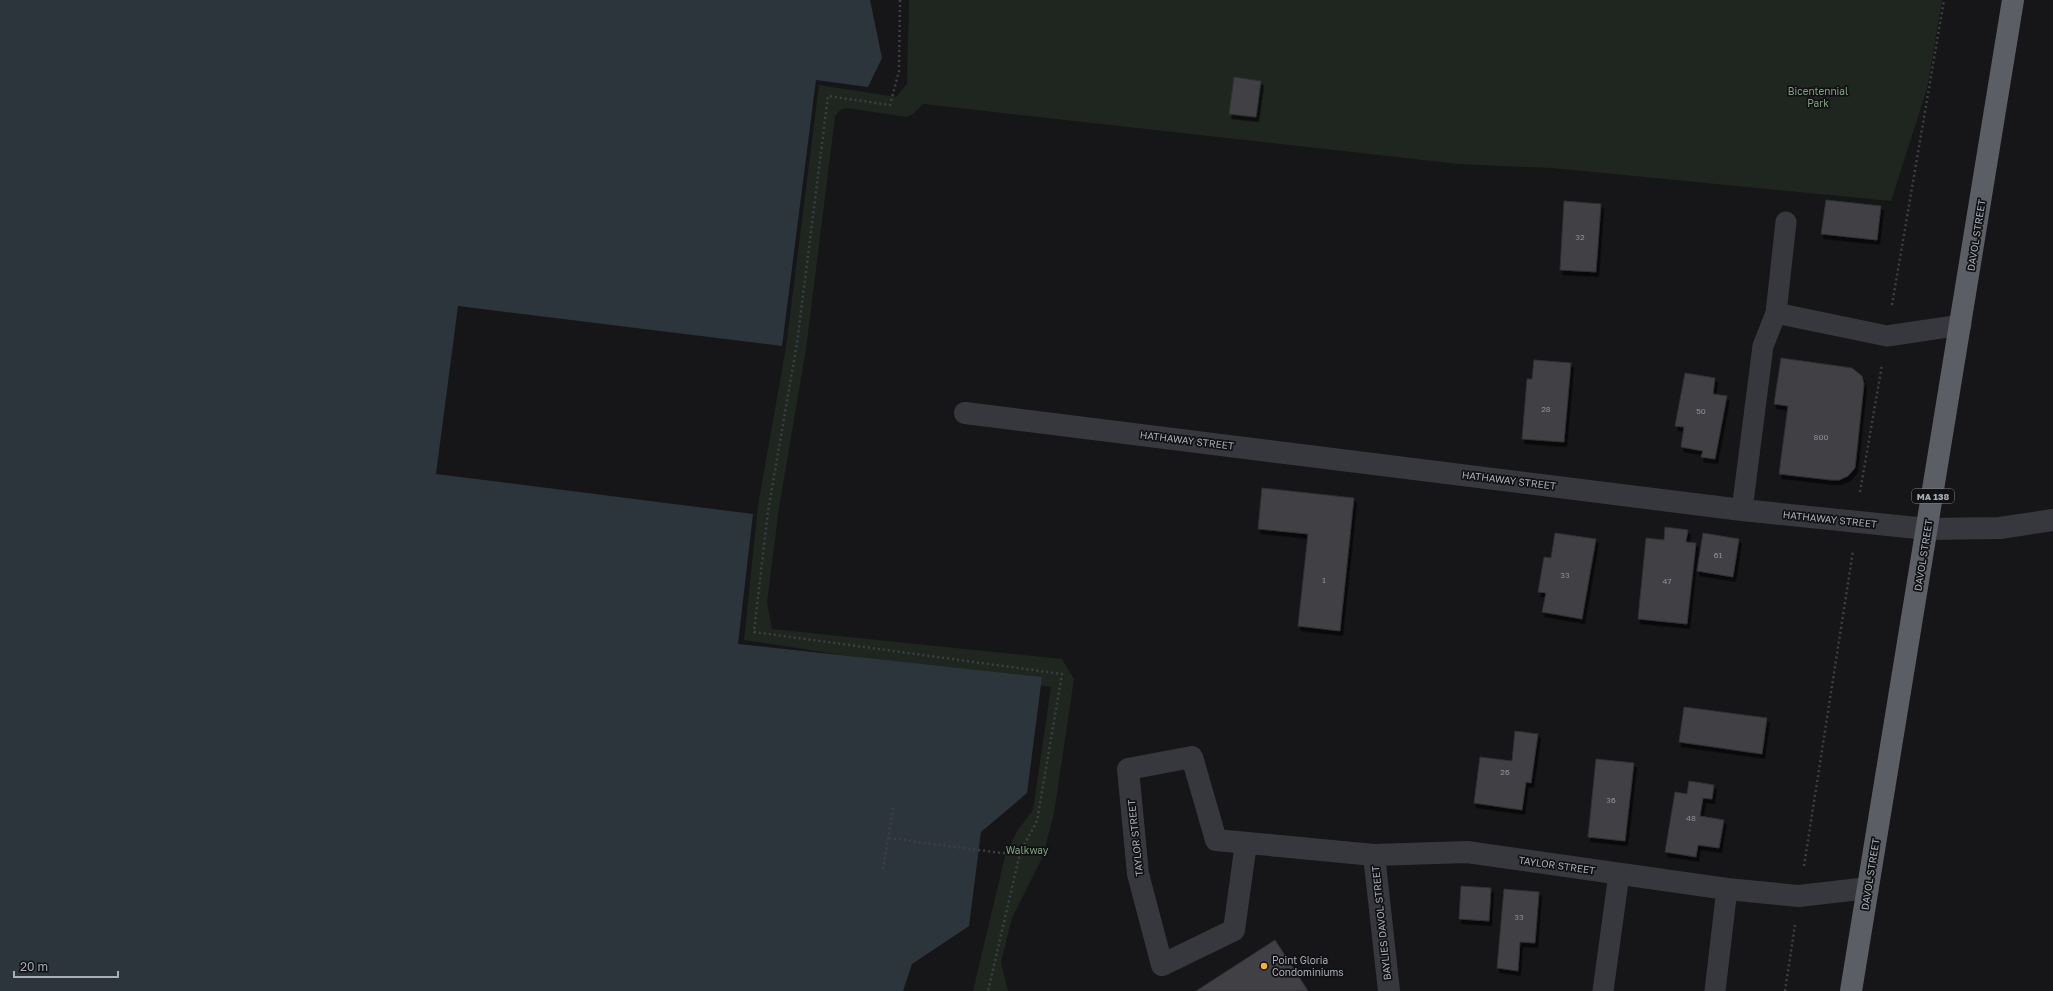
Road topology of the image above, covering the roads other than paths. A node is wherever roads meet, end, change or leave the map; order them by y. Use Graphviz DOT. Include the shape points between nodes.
graph roads {
  1 [pos="2013,0"];
  2 [pos="1786,222"];
  3 [pos="1776,313"];
  4 [pos="1961,325"];
  5 [pos="965,413"];
  6 [pos="1742,510"];
  7 [pos="2053,520"];
  8 [pos="1927,530"];
  9 [pos="1246,843"];
  10 [pos="1374,855"];
  11 [pos="1620,874"];
  12 [pos="1868,888"];
  13 [pos="1727,889"];
  14 [pos="1389,991"];
  15 [pos="1603,991"];
  16 [pos="1715,991"];
  17 [pos="1851,991"];
  1 -- 4 [label="highway, DAVOL STREET / MA 138"];
  2 -- 3 [label="lane"];
  3 -- 4 [label="lane" via="1887,336"];
  3 -- 6 [label="lane" via="1763,346"];
  4 -- 8 [label="highway, DAVOL STREET / MA 138"];
  5 -- 6 [label="street, HATHAWAY STREET"];
  6 -- 8 [label="street, HATHAWAY STREET"];
  7 -- 8 [label="street, HATHAWAY STREET" via="2000,528"];
  8 -- 12 [label="highway, DAVOL STREET / MA 138"];
  9 -- 9 [label="street, TAYLOR STREET" via="1234,930 1162,965 1138,874 1128,769 1192,757 1216,840"];
  9 -- 10 [label="street, TAYLOR STREET"];
  10 -- 11 [label="street, TAYLOR STREET" via="1467,852"];
  10 -- 14 [label="street, BAYLIES DAVOL STREET"];
  11 -- 13 [label="street, TAYLOR STREET"];
  11 -- 15 [label="lane"];
  12 -- 13 [label="street, TAYLOR STREET" via="1799,896"];
  12 -- 17 [label="highway, DAVOL STREET / MA 138"];
  13 -- 16 [label="lane"];
}
